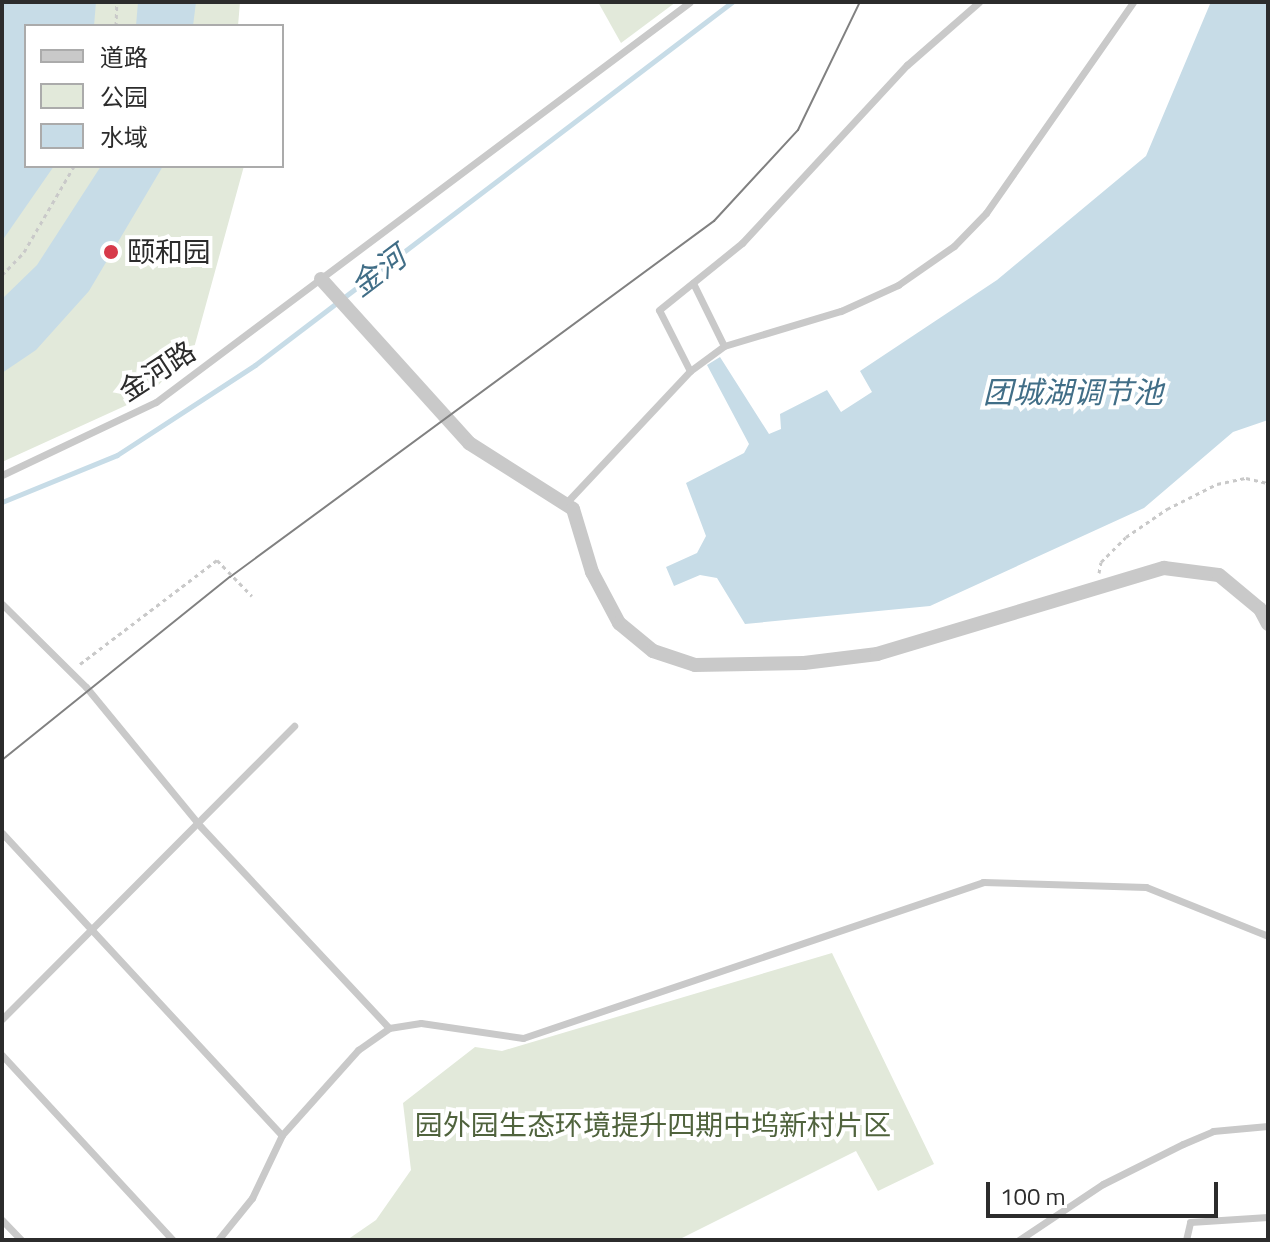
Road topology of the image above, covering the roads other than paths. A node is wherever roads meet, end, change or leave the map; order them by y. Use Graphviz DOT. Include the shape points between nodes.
graph roads {
  1 [pos="690,2"];
  2 [pos="979,2"];
  3 [pos="1133,2"];
  4 [pos="693,283"];
  5 [pos="326,284"];
  6 [pos="724,346"];
  7 [pos="690,371"];
  8 [pos="2,475"];
  9 [pos="566,503"];
  10 [pos="2,604"];
  11 [pos="1268,624"];
  12 [pos="294,726"];
  13 [pos="201,827"];
  14 [pos="2,833"];
  15 [pos="93,931"];
  16 [pos="1268,936"];
  17 [pos="2,1019"];
  18 [pos="389,1028"];
  19 [pos="2,1055"];
  20 [pos="1268,1126"];
  21 [pos="282,1135"];
  22 [pos="1268,1217"];
  23 [pos="2,1220"];
  24 [pos="21,1240"];
  25 [pos="173,1240"];
  26 [pos="218,1240"];
  27 [pos="1019,1240"];
  28 [pos="1186,1240"];
  1 -- 5 [label="lane, 金河路"];
  2 -- 4 [label="lane" via="907,65 742,243"];
  3 -- 6 [label="lane" via="986,213 954,246 898,285 841,311"];
  4 -- 6 [label="lane"];
  4 -- 7 [label="lane" via="659,310"];
  5 -- 8 [label="lane, 金河路" via="156,402"];
  5 -- 9 [label="street" via="469,443"];
  6 -- 7 [label="lane"];
  7 -- 9 [label="lane"];
  9 -- 11 [label="street" via="619,623 653,651 695,665 804,663 877,654 1164,568 1219,575 1260,609"];
  10 -- 13 [label="lane" via="71,671"];
  12 -- 13 [label="lane"];
  13 -- 15 [label="lane"];
  13 -- 18 [label="lane"];
  14 -- 15 [label="lane"];
  15 -- 17 [label="lane"];
  15 -- 21 [label="lane"];
  16 -- 18 [label="lane" via="1146,887 983,882 523,1038 421,1023"];
  18 -- 21 [label="lane" via="358,1050"];
  19 -- 25 [label="lane"];
  20 -- 27 [label="lane" via="1213,1131 1183,1144 1103,1184"];
  21 -- 26 [label="lane" via="252,1198"];
  22 -- 28 [label="lane" via="1190,1222"];
  23 -- 24 [label="lane"];
}
